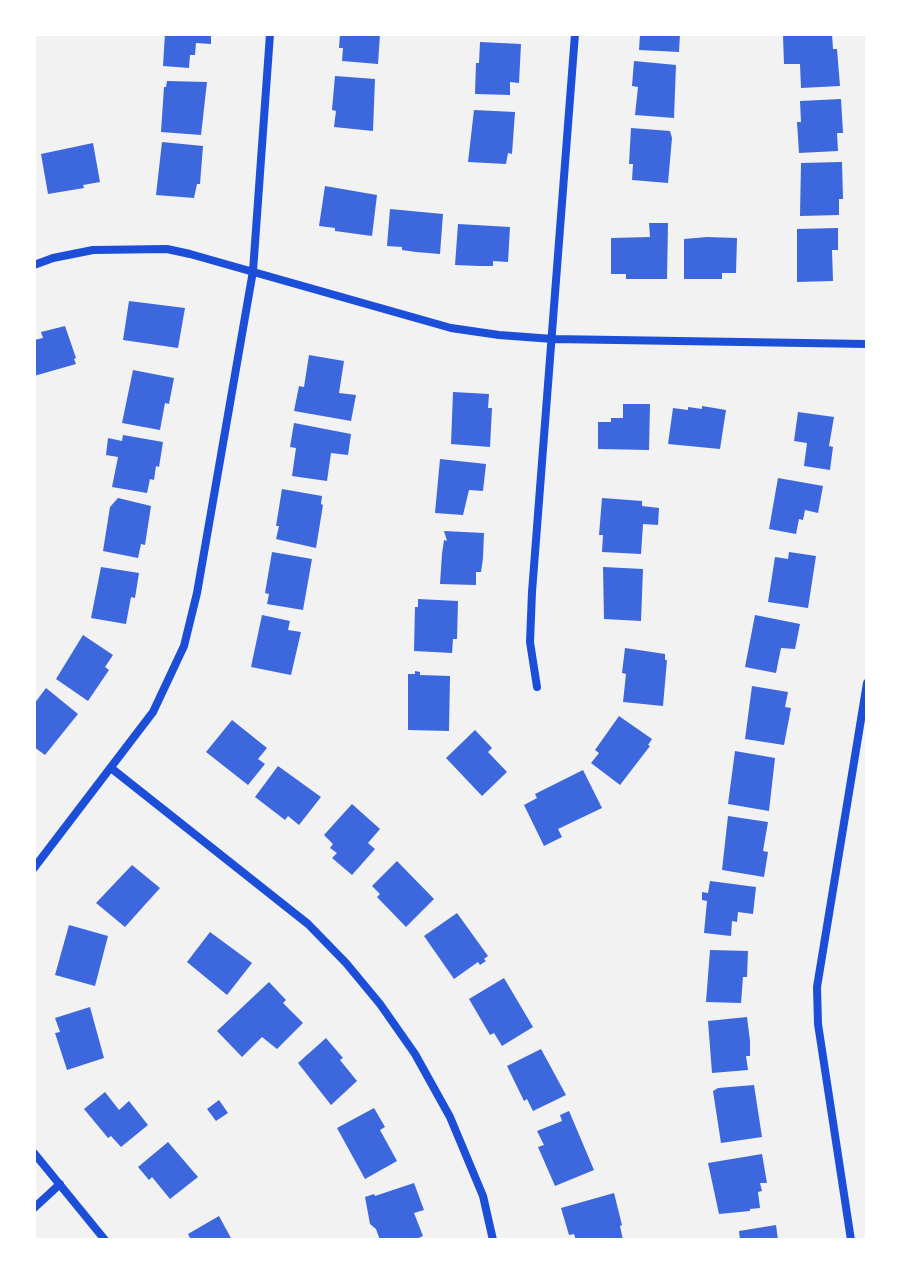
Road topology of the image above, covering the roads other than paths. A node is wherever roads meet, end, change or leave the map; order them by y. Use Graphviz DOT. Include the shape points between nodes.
graph roads {
  1 [pos="270,34"];
  2 [pos="575,34"];
  3 [pos="34,265"];
  4 [pos="253,271"];
  5 [pos="553,339"];
  6 [pos="867,344"];
  7 [pos="867,683"];
  8 [pos="537,687"];
  9 [pos="111,768"];
  10 [pos="34,868"];
  11 [pos="34,1153"];
  12 [pos="60,1184"];
  13 [pos="34,1208"];
  14 [pos="105,1240"];
  15 [pos="493,1240"];
  16 [pos="851,1240"];
  1 -- 4 [label="street"];
  2 -- 5 [label="street"];
  3 -- 4 [label="street" via="93,250 167,249"];
  4 -- 5 [label="street" via="451,328"];
  4 -- 9 [label="street" via="184,646 153,712"];
  5 -- 6 [label="street"];
  5 -- 8 [label="street" via="532,592 530,642"];
  7 -- 16 [label="street" via="817,987"];
  9 -- 10 [label="street"];
  9 -- 15 [label="street" via="308,924 380,1004 450,1117"];
  11 -- 12 [label="street"];
  12 -- 13 [label="street"];
  12 -- 14 [label="street"];
}
